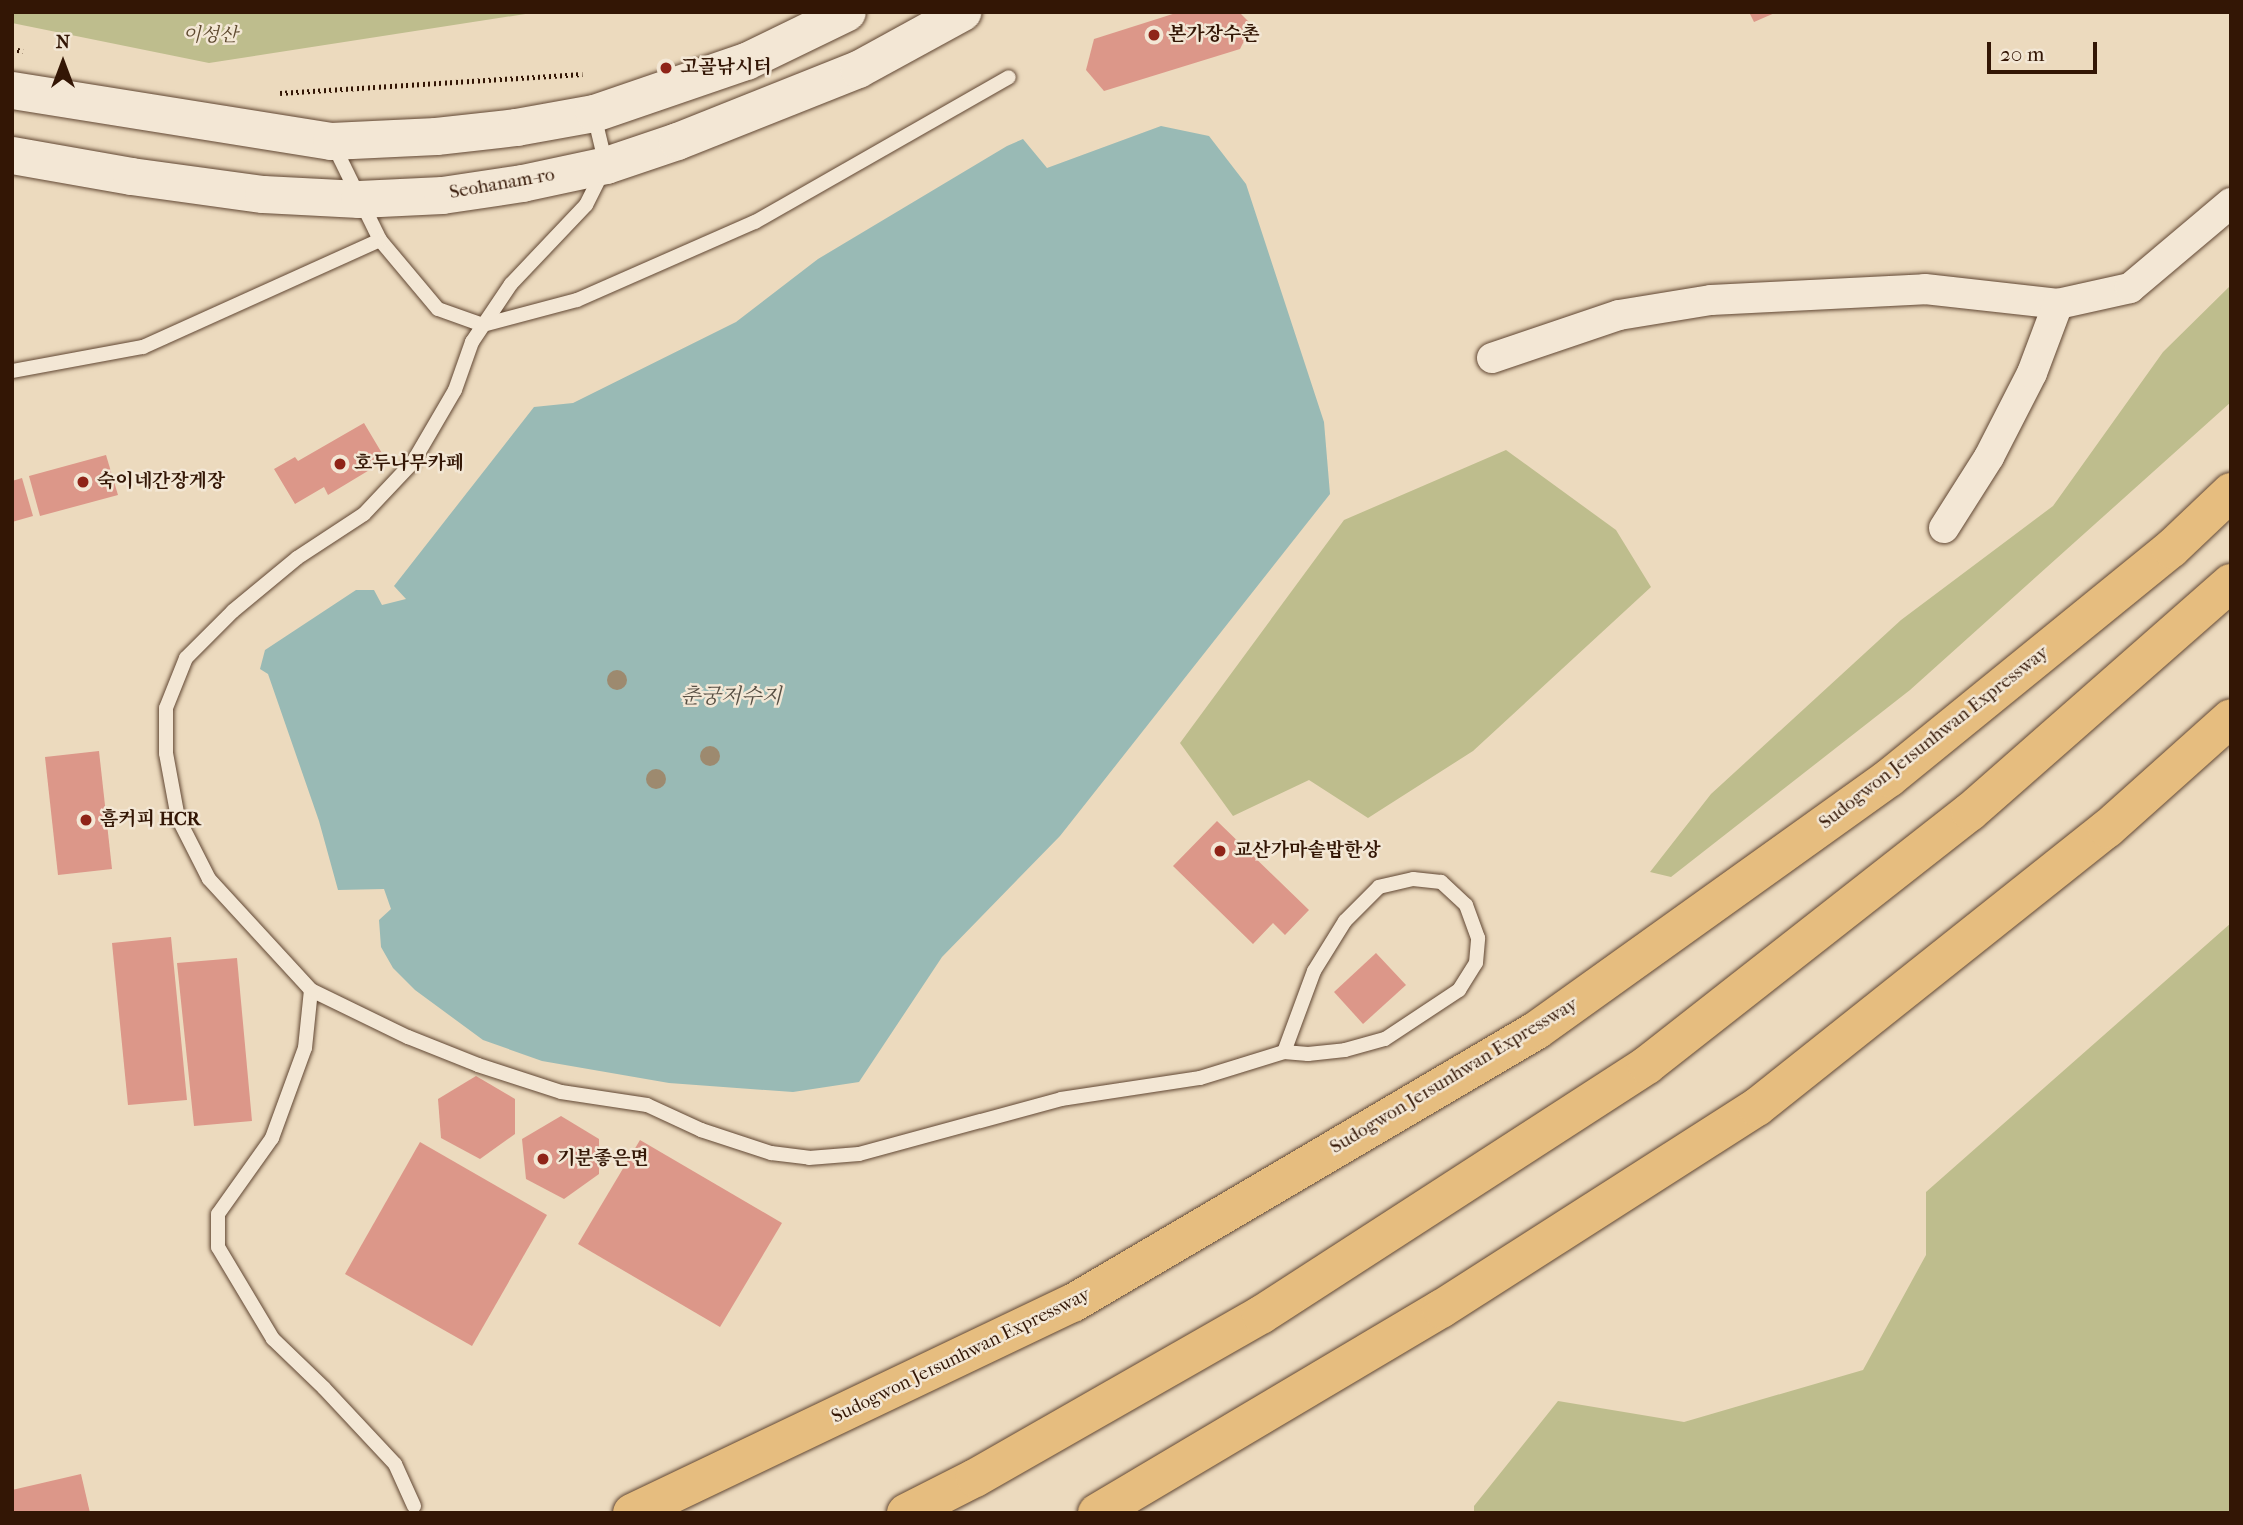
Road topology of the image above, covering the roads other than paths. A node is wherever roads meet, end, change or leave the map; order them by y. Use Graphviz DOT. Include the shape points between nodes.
graph roads {
  1 [pos="848,12"];
  2 [pos="962,12"];
  3 [pos="1009,78"];
  4 [pos="12,90"];
  5 [pos="594,113"];
  6 [pos="331,141"];
  7 [pos="12,155"];
  8 [pos="606,165"];
  9 [pos="359,198"];
  10 [pos="2231,203"];
  11 [pos="380,240"];
  12 [pos="2058,304"];
  13 [pos="483,325"];
  14 [pos="1492,358"];
  15 [pos="12,371"];
  16 [pos="2231,492"];
  17 [pos="1944,528"];
  18 [pos="2231,583"];
  19 [pos="2231,718"];
  20 [pos="310,990"];
  21 [pos="1284,1052"];
  22 [pos="414,1506"];
  23 [pos="632,1513"];
  24 [pos="906,1513"];
  25 [pos="1097,1513"];
  1 -- 5 [label="street" via="746,61"];
  2 -- 8 [label="street, Seohanam-ro" via="858,69"];
  3 -- 13 [label="lane" via="755,222 577,300"];
  4 -- 6 [label="street"];
  5 -- 6 [label="street" via="436,136"];
  5 -- 8 [label="lane"];
  6 -- 9 [label="lane"];
  7 -- 9 [label="street, Seohanam-ro" via="249,192"];
  8 -- 9 [label="street, Seohanam-ro" via="442,195"];
  8 -- 13 [label="lane" via="586,205 511,284"];
  9 -- 11 [label="lane"];
  10 -- 12 [label="street" via="2130,288"];
  11 -- 13 [label="lane" via="438,309"];
  11 -- 15 [label="lane" via="143,346"];
  12 -- 14 [label="street" via="1925,289 1710,300 1619,315"];
  12 -- 17 [label="street" via="2032,373"];
  13 -- 20 [label="lane" via="455,390 413,462 364,514 297,558 233,611 186,658 166,708 166,753 178,818 209,879"];
  16 -- 23 [label="highway, Sudogwon Je1sunhwan Expressway" via="2171,549 1889,778 1537,1030 1073,1303"];
  18 -- 24 [label="highway" via="1970,812 1647,1065 1261,1315"];
  19 -- 25 [label="highway" via="2107,830 1756,1107 1441,1309"];
  20 -- 21 [label="lane" via="408,1037 490,1069 561,1092 647,1105 701,1130 771,1153 809,1158 859,1154 1061,1099 1200,1078"];
  20 -- 22 [label="lane" via="305,1048 272,1138 218,1214 218,1247 273,1339 395,1464"];
  21 -- 21 [label="lane" via="1345,1050 1385,1039 1459,990 1476,963 1478,938 1466,905 1441,882 1413,879 1379,887 1345,921 1314,971"];
}
